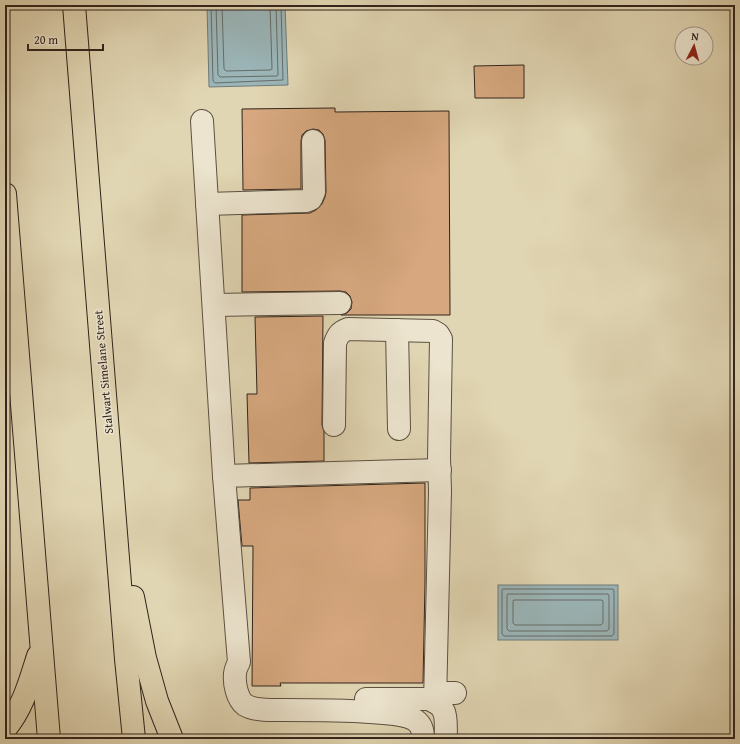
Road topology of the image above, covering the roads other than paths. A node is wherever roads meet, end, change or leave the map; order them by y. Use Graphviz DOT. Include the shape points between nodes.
graph roads {
  1 [pos="74,5"];
  2 [pos="202,121"];
  3 [pos="313,142"];
  4 [pos="5,194"];
  5 [pos="207,204"];
  6 [pos="340,303"];
  7 [pos="214,306"];
  8 [pos="397,330"];
  9 [pos="334,425"];
  10 [pos="399,430"];
  11 [pos="440,470"];
  12 [pos="224,476"];
  13 [pos="113,492"];
  14 [pos="41,644"];
  15 [pos="442,696"];
  16 [pos="340,704"];
  17 [pos="5,729"];
  18 [pos="49,739"];
  19 [pos="134,739"];
  20 [pos="172,739"];
  21 [pos="423,739"];
  22 [pos="446,739"];
  1 -- 13 [label="highway, Stalwart Simelane Street"];
  2 -- 5 [label="lane"];
  3 -- 5 [label="lane" via="314,192 311,199"];
  4 -- 14 [label="highway"];
  5 -- 7 [label="lane"];
  6 -- 7 [label="lane"];
  7 -- 12 [label="lane"];
  8 -- 9 [label="lane" via="348,329 338,335 335,343"];
  8 -- 10 [label="lane"];
  8 -- 11 [label="lane" via="433,331 441,339"];
  11 -- 12 [label="lane"];
  11 -- 15 [label="lane"];
  12 -- 16 [label="lane" via="239,662 250,694 259,698"];
  13 -- 19 [label="highway, Stalwart Simelane Street"];
  13 -- 20 [label="highway" via="145,658 157,701"];
  14 -- 17 [label="highway" via="28,688"];
  14 -- 18 [label="highway"];
  15 -- 16 [label="lane"];
  15 -- 22 [label="lane"];
  16 -- 21 [label="lane" via="408,717 422,728"];
}
